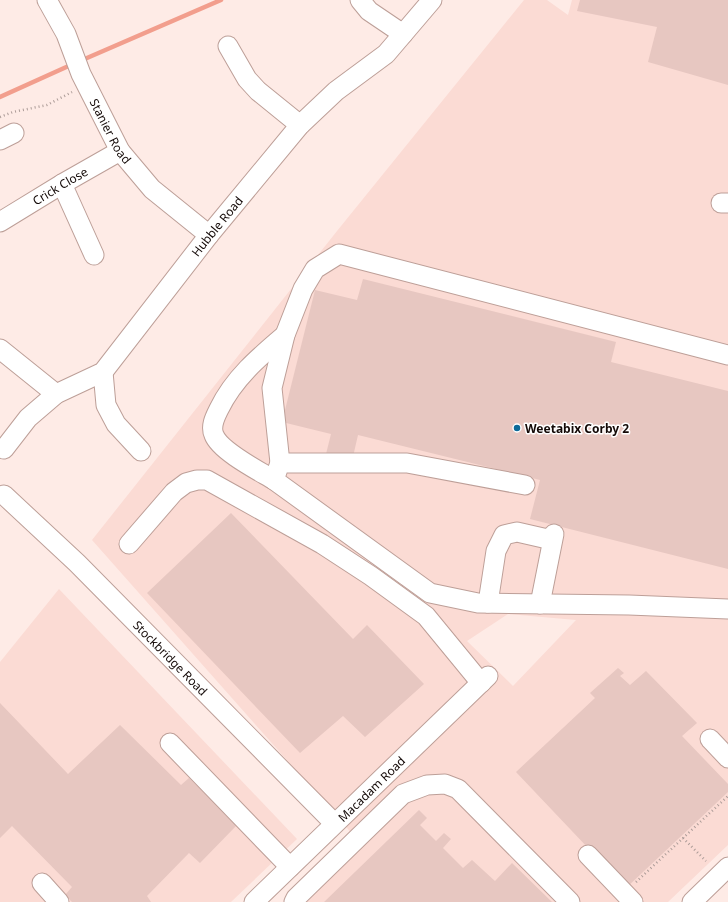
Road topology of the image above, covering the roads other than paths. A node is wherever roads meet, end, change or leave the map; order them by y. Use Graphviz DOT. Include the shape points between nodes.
graph roads {
  1 [pos="47,0"];
  2 [pos="360,0"];
  3 [pos="432,0"];
  4 [pos="403,34"];
  5 [pos="228,46"];
  6 [pos="300,125"];
  7 [pos="120,151"];
  8 [pos="62,184"];
  9 [pos="2,217"];
  10 [pos="210,235"];
  11 [pos="94,255"];
  12 [pos="285,335"];
  13 [pos="0,349"];
  14 [pos="728,355"];
  15 [pos="103,372"];
  16 [pos="56,394"];
  17 [pos="4,449"];
  18 [pos="141,451"];
  19 [pos="277,471"];
  20 [pos="525,485"];
  21 [pos="4,495"];
  22 [pos="129,544"];
  23 [pos="488,603"];
  24 [pos="540,604"];
  25 [pos="728,609"];
  26 [pos="710,739"];
  27 [pos="170,743"];
  28 [pos="728,758"];
  29 [pos="334,824"];
  30 [pos="588,856"];
  31 [pos="290,867"];
  32 [pos="728,868"];
  33 [pos="42,883"];
  34 [pos="629,897"];
  35 [pos="59,902"];
  36 [pos="254,902"];
  37 [pos="294,902"];
  38 [pos="570,902"];
  39 [pos="692,902"];
  1 -- 7 [label="street, Stanier Road" via="66,34 83,79"];
  2 -- 4 [label="street" via="369,11"];
  3 -- 4 [label="street, Hubble Road"];
  4 -- 6 [label="street, Hubble Road" via="386,54 336,90"];
  5 -- 6 [label="street" via="247,79"];
  6 -- 10 [label="street, Hubble Road"];
  7 -- 8 [label="street, Crick Close"];
  7 -- 10 [label="street, Stanier Road" via="152,189"];
  8 -- 9 [label="street, Crick Close"];
  8 -- 11 [label="street"];
  10 -- 15 [label="street, Hubble Road"];
  12 -- 14 [label="street" via="303,289 315,269 339,254"];
  12 -- 19 [label="street" via="272,388"];
  12 -- 19 [label="street" via="237,379 213,421 213,434 220,444 242,461"];
  13 -- 16 [label="street"];
  15 -- 16 [label="street, Hubble Road"];
  15 -- 18 [label="street" via="106,405 116,424"];
  16 -- 17 [label="street, Hubble Road" via="28,418"];
  19 -- 20 [label="street" via="407,463"];
  19 -- 23 [label="street" via="430,593"];
  21 -- 29 [label="street, Stockbridge Road" via="77,563"];
  22 -- 29 [label="street, Macadam Road" via="174,492 186,483 207,480 322,544 371,576 426,616 484,679"];
  23 -- 24 [label="street"];
  23 -- 24 [label="street" via="496,551 504,536 517,532 553,537"];
  24 -- 25 [label="street"];
  26 -- 28 [label="street"];
  27 -- 31 [label="street"];
  29 -- 31 [label="street, Macadam Road"];
  30 -- 34 [label="street"];
  31 -- 36 [label="street, Macadam Road"];
  32 -- 39 [label="street"];
  33 -- 35 [label="street"];
  37 -- 38 [label="street" via="403,794 428,785 445,784 458,789"];
}
